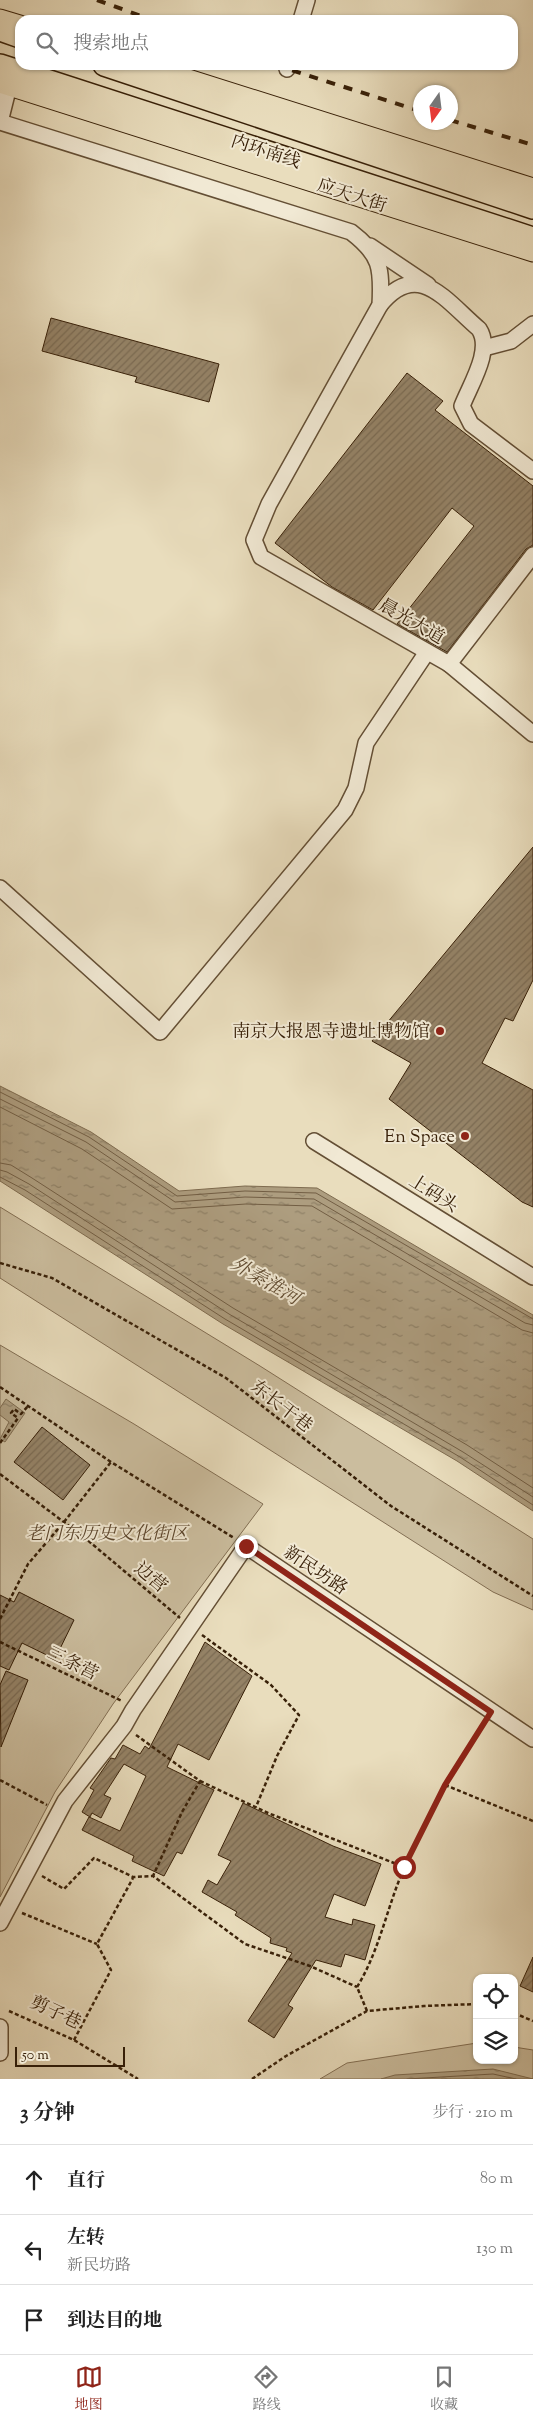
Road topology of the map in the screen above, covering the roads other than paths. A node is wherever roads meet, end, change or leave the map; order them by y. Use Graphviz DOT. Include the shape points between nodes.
graph roads {
  1 [pos="307,0"];
  2 [pos="302,15"];
  3 [pos="0,19"];
  4 [pos="15,24"];
  5 [pos="0,30"];
  6 [pos="15,35"];
  7 [pos="0,65"];
  8 [pos="15,70"];
  9 [pos="15,70"];
  10 [pos="119,70"];
  11 [pos="160,70"];
  12 [pos="4,84"];
  13 [pos="0,122"];
  14 [pos="533,188"];
  15 [pos="533,208"];
  16 [pos="533,238"];
  17 [pos="369,245"];
  18 [pos="533,252"];
  19 [pos="429,286"];
  20 [pos="380,305"];
  21 [pos="533,324"];
  22 [pos="484,348"];
  23 [pos="533,471"];
  24 [pos="533,555"];
  25 [pos="427,652"];
  26 [pos="449,664"];
  27 [pos="533,734"];
  28 [pos="0,888"];
  29 [pos="314,1141"];
  30 [pos="533,1277"];
  31 [pos="533,1739"];
  32 [pos="0,1923"];
  33 [pos="0,2027"];
  34 [pos="0,2053"];
  1 -- 2 [label="street"];
  3 -- 4 [label="main road"];
  5 -- 6 [label="highway"];
  7 -- 8 [label="highway, 内环南线"];
  9 -- 16 [label="highway, 内环南线"];
  10 -- 15 [label="highway, 内环南线"];
  11 -- 14 [label="main road"];
  12 -- 13 [label="street"];
  12 -- 18 [label="main road, 应天大街"];
  13 -- 17 [label="street" via="351,232"];
  17 -- 19 [label="street"];
  17 -- 20 [label="street" via="382,277"];
  19 -- 20 [label="street" via="415,283 391,292"];
  19 -- 22 [label="street" via="479,329 484,336"];
  20 -- 25 [label="street, 晨光大道" via="269,504 254,540 261,557"];
  21 -- 22 [label="street" via="511,341"];
  22 -- 23 [label="street" via="462,406 471,424"];
  24 -- 26 [label="street"];
  25 -- 26 [label="street, 晨光大道"];
  25 -- 28 [label="street" via="366,743 356,788 345,810 160,1032"];
  26 -- 27 [label="street, 晨光大道"];
  29 -- 30 [label="street, 上码头"];
  31 -- 32 [label="street, 新民坊路" via="246,1546 124,1726 65,1801"];
  33 -- 34 [label="street"];
}
